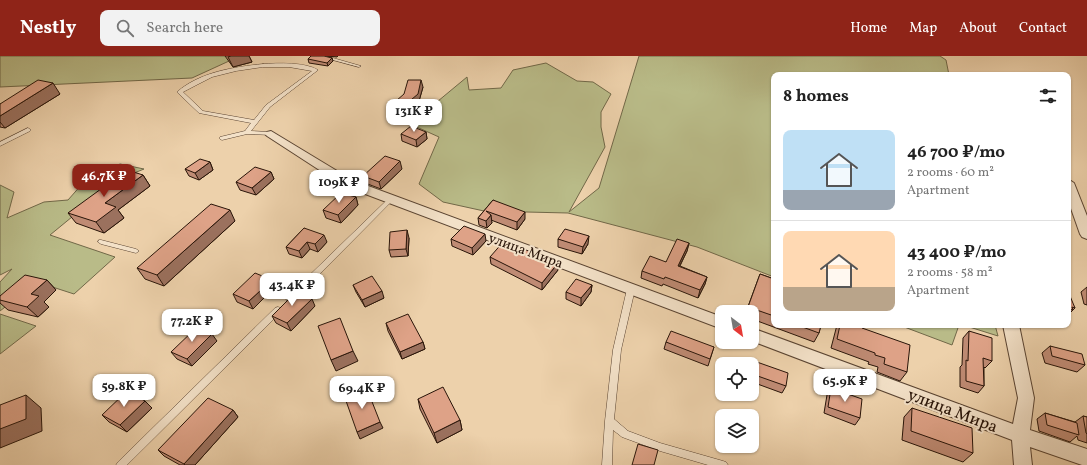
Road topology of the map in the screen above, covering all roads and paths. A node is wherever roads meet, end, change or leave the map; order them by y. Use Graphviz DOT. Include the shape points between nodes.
graph roads {
  1 [pos="320,56"];
  2 [pos="359,66"];
  3 [pos="255,122"];
  4 [pos="28,130"];
  5 [pos="247,132"];
  6 [pos="271,134"];
  7 [pos="222,138"];
  8 [pos="0,144"];
  9 [pos="1071,191"];
  10 [pos="391,199"];
  11 [pos="1087,234"];
  12 [pos="101,242"];
  13 [pos="136,251"];
  14 [pos="631,289"];
  15 [pos="715,320"];
  16 [pos="1013,328"];
  17 [pos="759,337"];
  18 [pos="609,421"];
  19 [pos="1020,435"];
  20 [pos="1087,458"];
  21 [pos="121,465"];
  22 [pos="607,465"];
  23 [pos="723,465"];
  24 [pos="1023,465"];
  1 -- 2 [label="lane"];
  3 -- 3 [label="lane" via="268,106 316,70 297,65 255,65 208,77 180,92 201,112"];
  3 -- 5 [label="lane"];
  4 -- 8 [label="lane"];
  5 -- 6 [label="lane"];
  5 -- 7 [label="lane"];
  6 -- 10 [label="street, улица Мира" via="348,183"];
  9 -- 11 [label="street"];
  10 -- 14 [label="street, улица Мира"];
  10 -- 21 [label="lane"];
  12 -- 13 [label="lane"];
  14 -- 15 [label="street, улица Мира"];
  14 -- 18 [label="lane" via="617,350"];
  16 -- 19 [label="street" via="1026,398"];
  17 -- 19 [label="street, улица Мира"];
  18 -- 22 [label="lane"];
  18 -- 23 [label="lane" via="625,434"];
  19 -- 20 [label="street, улица Мира"];
  19 -- 24 [label="street"];
}
